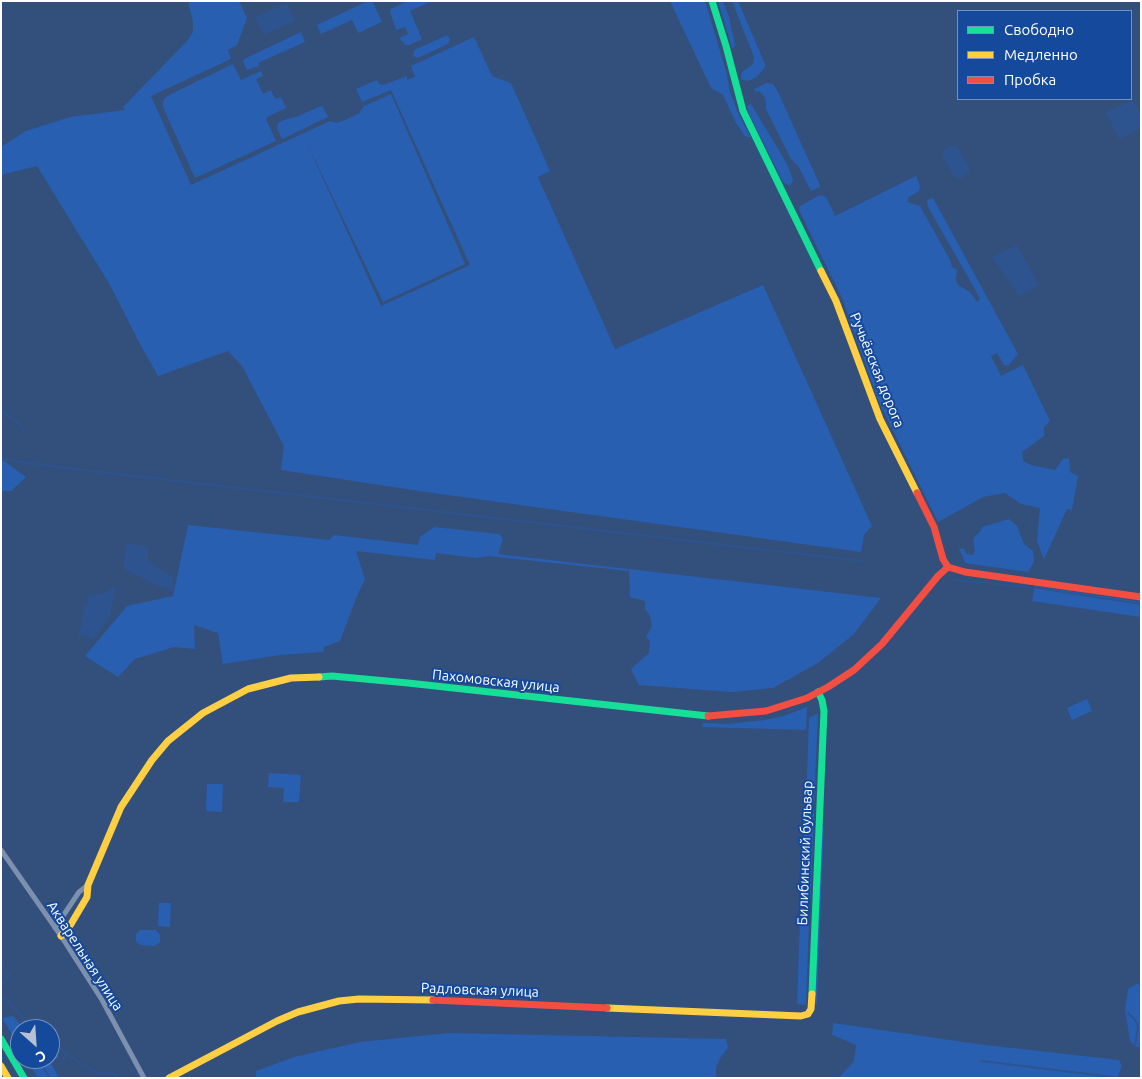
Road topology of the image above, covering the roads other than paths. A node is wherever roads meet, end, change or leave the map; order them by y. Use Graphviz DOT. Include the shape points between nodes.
graph roads {
  1 [pos="712,1"];
  2 [pos="948,567"];
  3 [pos="1141,597"];
  4 [pos="818,692"];
  5 [pos="1,850"];
  6 [pos="88,885"];
  7 [pos="55,928"];
  8 [pos="61,936"];
  9 [pos="808,1014"];
  10 [pos="1,1039"];
  11 [pos="1,1066"];
  12 [pos="8,1078"];
  13 [pos="24,1078"];
  14 [pos="144,1078"];
  15 [pos="169,1078"];
  1 -- 2 [label="main road, Ручьёвская дорога" via="743,110 836,301 880,419 934,527"];
  2 -- 3 [label="main road"];
  2 -- 4 [label="main road, Пахомовская улица" via="868,657 854,670"];
  4 -- 6 [label="main road, Пахомовская улица" via="766,711 699,716 332,676 291,678 248,689 203,712 168,741 152,760 121,808"];
  4 -- 9 [label="main road, Билибинский бульвар" via="824,711 811,1008"];
  5 -- 7 [label="street, Акварельная улица"];
  6 -- 7 [label="street, Пахомовская улица" via="79,892"];
  6 -- 8 [label="main road, Пахомовская улица" via="87,897"];
  7 -- 8 [label="street, Акварельная улица"];
  8 -- 14 [label="street, Акварельная улица" via="102,1000"];
  9 -- 15 [label="main road, Радловская улица" via="428,1000 339,1001 278,1021"];
  10 -- 13 [label="main road"];
  11 -- 12 [label="main road"];
}
